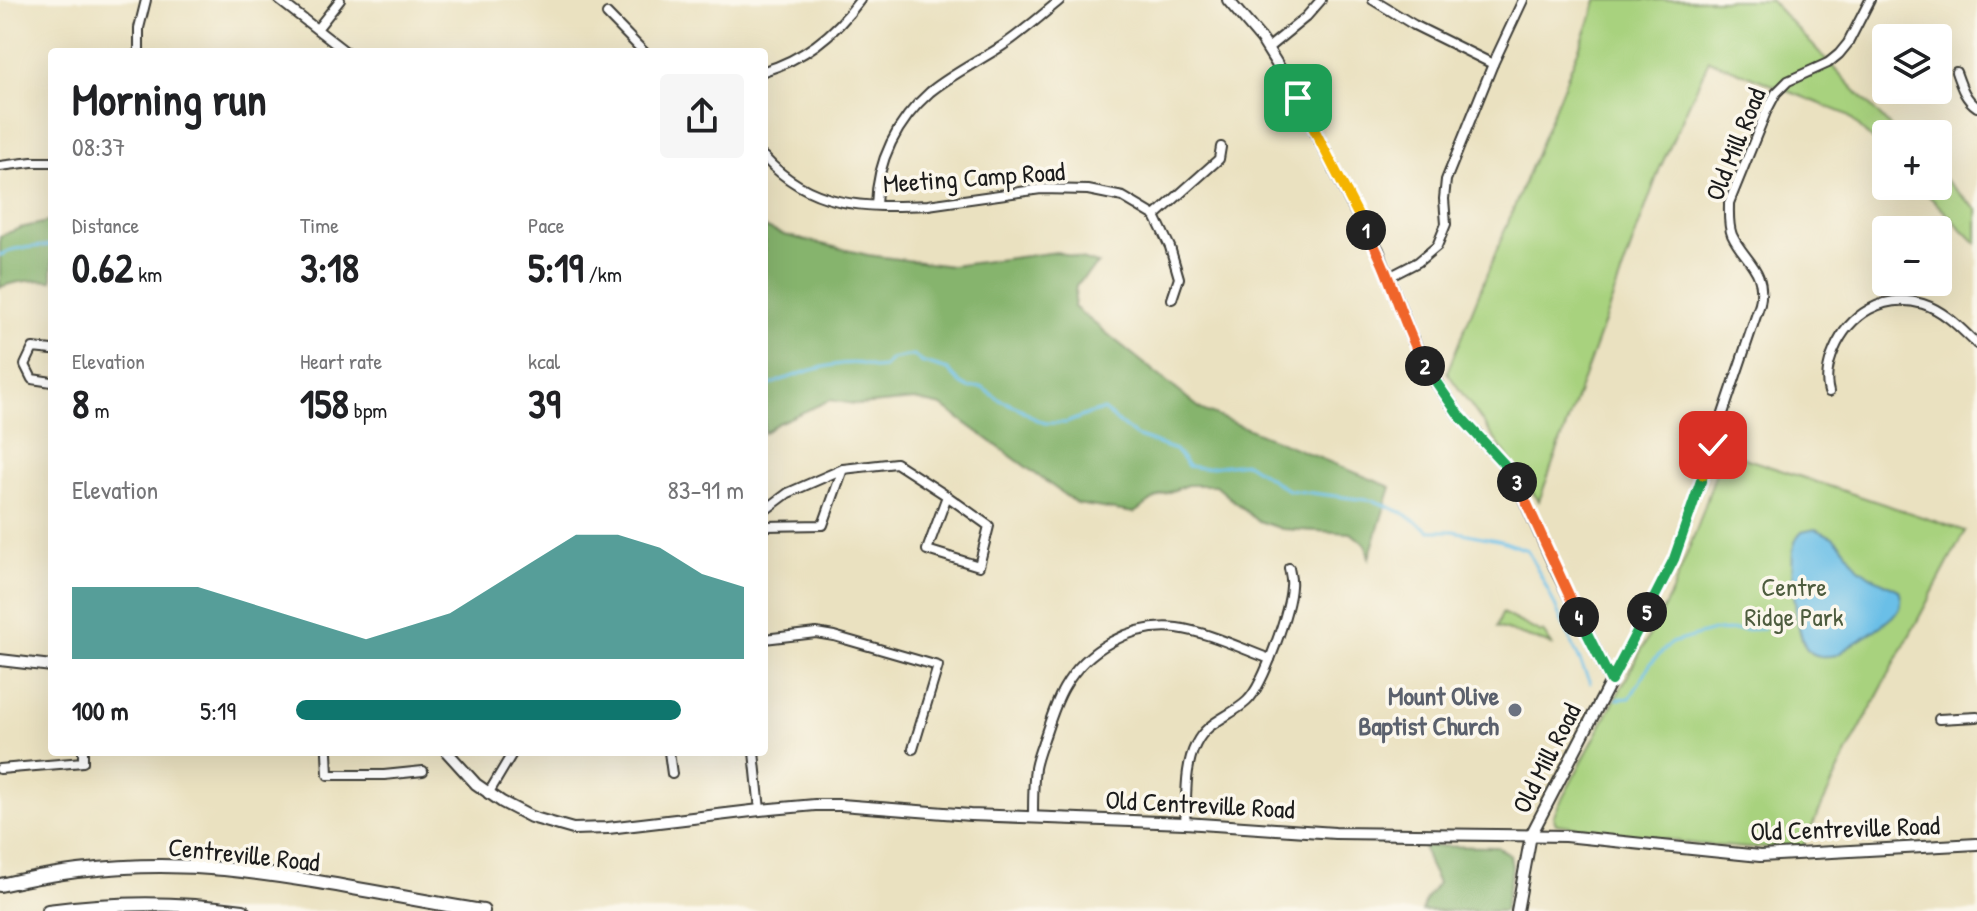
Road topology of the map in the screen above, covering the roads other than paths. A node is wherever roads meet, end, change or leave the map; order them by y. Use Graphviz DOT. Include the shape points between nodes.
graph roads {
  1 [pos="146,0"];
  2 [pos="279,0"];
  3 [pos="340,0"];
  4 [pos="860,0"];
  5 [pos="1060,0"];
  6 [pos="1228,0"];
  7 [pos="1321,0"];
  8 [pos="1373,0"];
  9 [pos="1523,0"];
  10 [pos="1870,0"];
  11 [pos="607,14"];
  12 [pos="317,29"];
  13 [pos="139,48"];
  14 [pos="341,48"];
  15 [pos="640,48"];
  16 [pos="1268,48"];
  17 [pos="1493,64"];
  18 [pos="768,69"];
  19 [pos="1956,72"];
  20 [pos="1977,107"];
  21 [pos="1221,147"];
  22 [pos="768,161"];
  23 [pos="48,162"];
  24 [pos="0,166"];
  25 [pos="876,205"];
  26 [pos="1155,216"];
  27 [pos="1389,277"];
  28 [pos="1172,299"];
  29 [pos="1977,344"];
  30 [pos="48,350"];
  31 [pos="48,381"];
  32 [pos="1829,392"];
  33 [pos="843,469"];
  34 [pos="947,496"];
  35 [pos="768,508"];
  36 [pos="768,526"];
  37 [pos="1289,568"];
  38 [pos="768,639"];
  39 [pos="1270,659"];
  40 [pos="0,660"];
  41 [pos="48,666"];
  42 [pos="1611,681"];
  43 [pos="1977,717"];
  44 [pos="1939,719"];
  45 [pos="913,749"];
  46 [pos="83,756"];
  47 [pos="327,756"];
  48 [pos="450,756"];
  49 [pos="511,756"];
  50 [pos="670,756"];
  51 [pos="754,756"];
  52 [pos="0,769"];
  53 [pos="423,771"];
  54 [pos="672,774"];
  55 [pos="488,794"];
  56 [pos="760,810"];
  57 [pos="1033,817"];
  58 [pos="1185,823"];
  59 [pos="1531,835"];
  60 [pos="1977,844"];
  61 [pos="0,885"];
  62 [pos="48,911"];
  63 [pos="243,911"];
  64 [pos="483,911"];
  65 [pos="1517,911"];
  1 -- 13 [label="street"];
  2 -- 12 [label="street"];
  3 -- 12 [label="street"];
  4 -- 18 [label="street" via="821,41"];
  5 -- 25 [label="street" via="918,104 882,164"];
  6 -- 16 [label="street"];
  7 -- 16 [label="street"];
  8 -- 17 [label="street"];
  9 -- 17 [label="street"];
  10 -- 42 [label="street, Old Mill Road" via="1839,54 1776,93 1729,203 1732,234 1760,281 1760,304 1674,559"];
  11 -- 15 [label="street"];
  12 -- 14 [label="street"];
  16 -- 27 [label="street"];
  17 -- 27 [label="street" via="1446,180 1446,224 1437,246"];
  19 -- 20 [label="street"];
  21 -- 26 [label="street" via="1219,159"];
  22 -- 25 [label="street, Meeting Camp Road" via="811,194"];
  23 -- 24 [label="street"];
  25 -- 26 [label="street, Meeting Camp Road" via="928,205 1065,188 1123,197"];
  26 -- 28 [label="street" via="1179,278"];
  27 -- 42 [label="street" via="1437,385 1516,481"];
  29 -- 32 [label="street" via="1930,307 1884,303 1863,312 1840,336 1829,361"];
  30 -- 31 [label="street" via="33,348 25,365 32,379"];
  33 -- 34 [label="street" via="896,463"];
  33 -- 35 [label="street" via="788,493"];
  33 -- 36 [label="street" via="823,525"];
  34 -- 34 [label="street" via="989,526 979,566 927,550"];
  37 -- 39 [label="street" via="1289,600"];
  38 -- 45 [label="street" via="816,633 938,666"];
  39 -- 57 [label="street" via="1169,628 1113,640 1082,663 1055,708 1036,763"];
  39 -- 58 [label="street" via="1253,695 1212,724 1196,744"];
  40 -- 41 [label="street"];
  42 -- 59 [label="street, Old Mill Road"];
  43 -- 44 [label="street"];
  46 -- 52 [label="street" via="83,762"];
  47 -- 53 [label="street" via="328,775"];
  48 -- 55 [label="street, Old Centreville Road"];
  49 -- 55 [label="street"];
  50 -- 54 [label="street"];
  51 -- 56 [label="street"];
  55 -- 56 [label="street, Old Centreville Road" via="531,817 573,829"];
  56 -- 57 [label="street, Old Centreville Road" via="841,805"];
  57 -- 58 [label="street, Old Centreville Road"];
  58 -- 59 [label="street, Old Centreville Road" via="1335,833"];
  59 -- 60 [label="street, Old Centreville Road" via="1760,856"];
  59 -- 65 [label="street, Old Mill Road"];
  61 -- 64 [label="highway, Centreville Road" via="83,871 189,867"];
  62 -- 63 [label="highway" via="132,904"];
}
